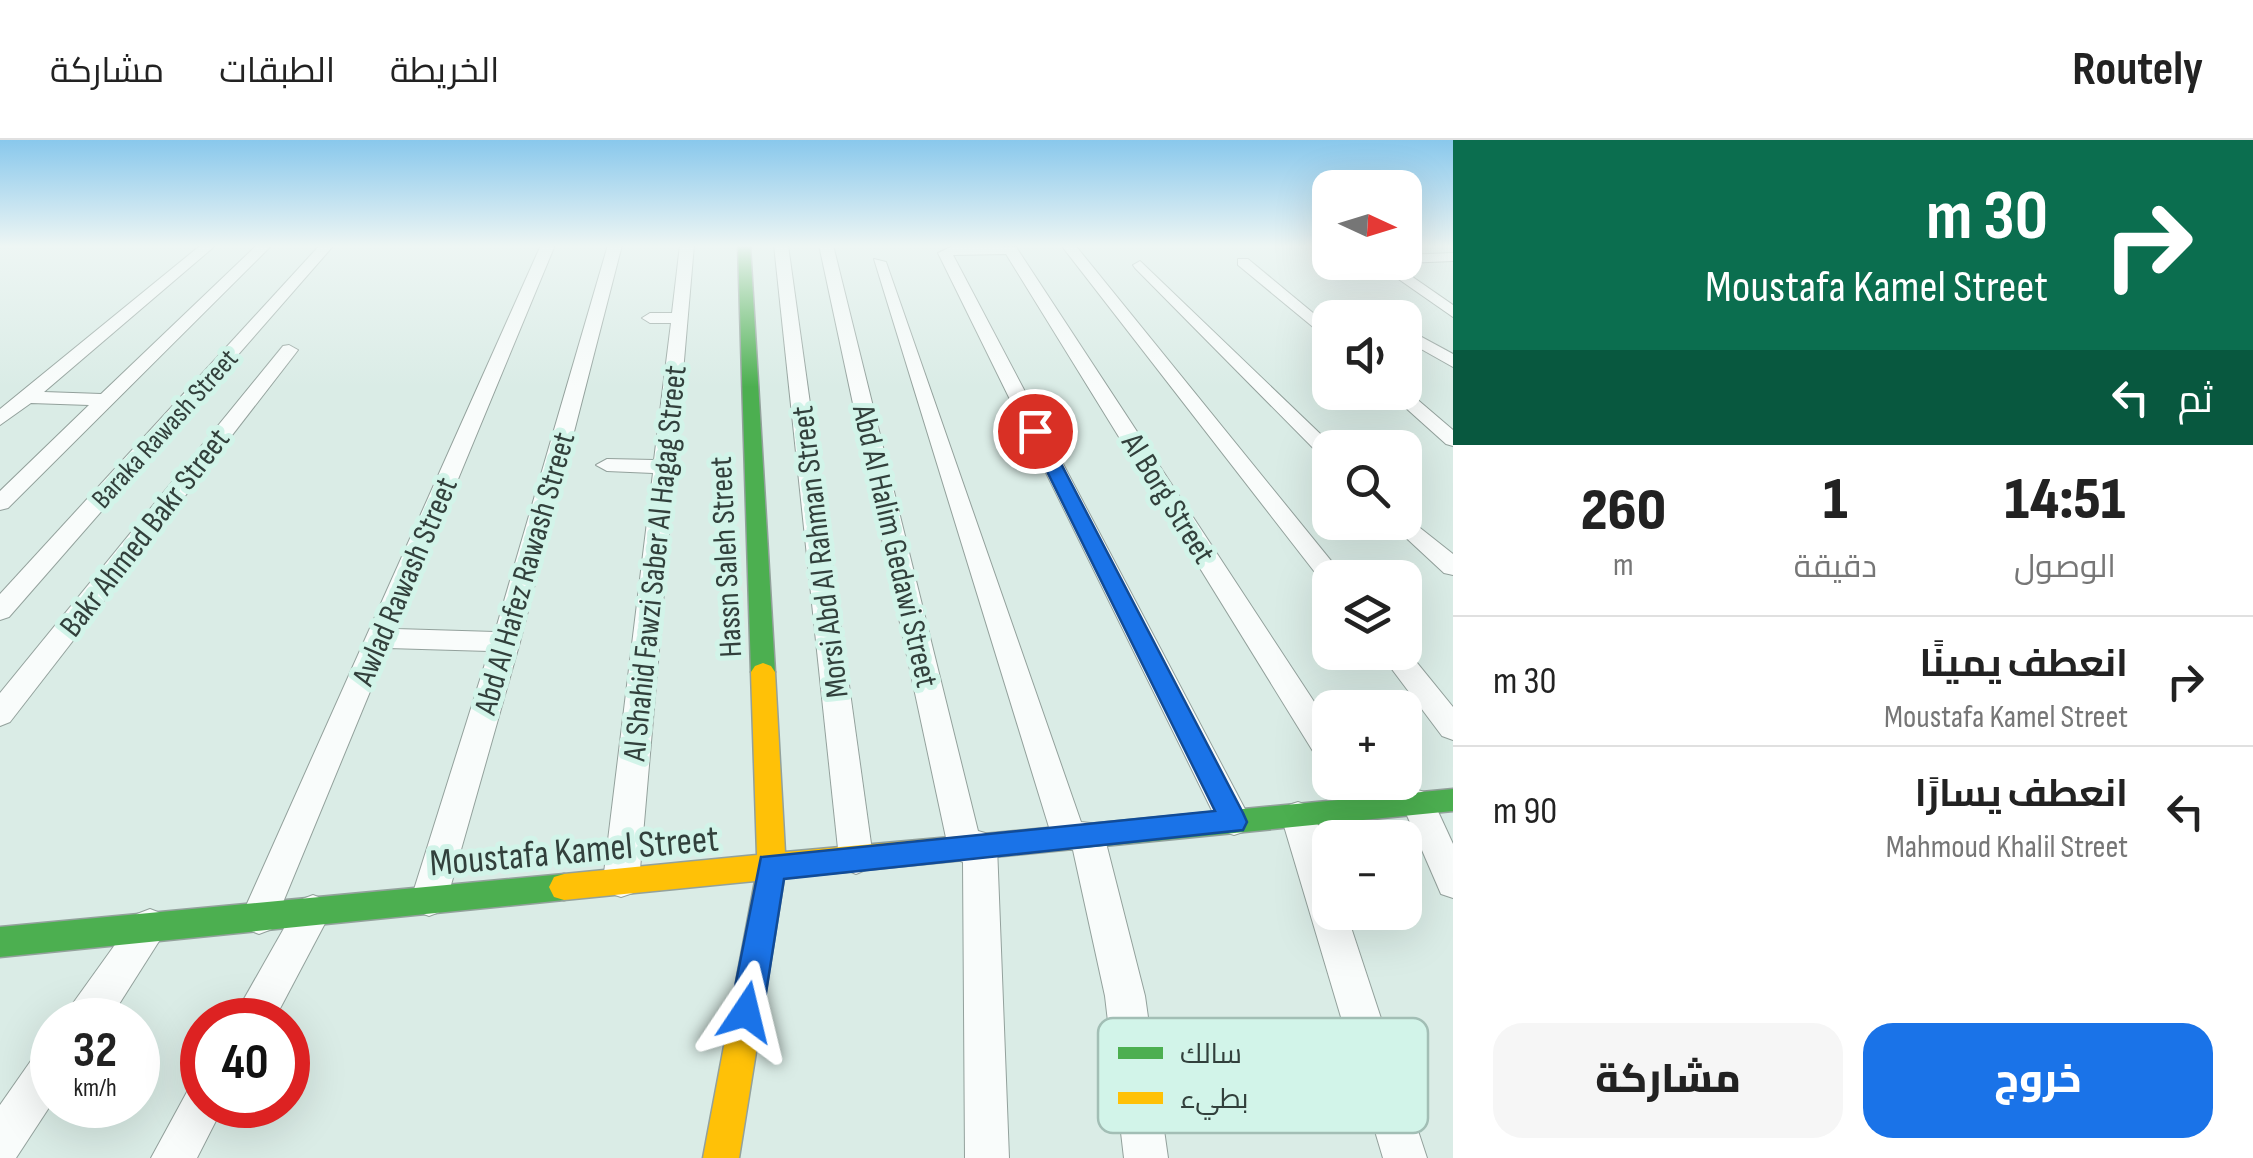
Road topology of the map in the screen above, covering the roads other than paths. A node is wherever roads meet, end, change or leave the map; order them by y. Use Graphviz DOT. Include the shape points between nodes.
graph roads {
  1 [pos="153,293"];
  2 [pos="215,293"];
  3 [pos="285,293"];
  4 [pos="528,293"];
  5 [pos="602,293"];
  6 [pos="682,293"];
  7 [pos="746,293"];
  8 [pos="787,293"];
  9 [pos="838,293"];
  10 [pos="890,293"];
  11 [pos="965,293"];
  12 [pos="1038,293"];
  13 [pos="1106,293"];
  14 [pos="1168,293"];
  15 [pos="1278,293"];
  16 [pos="1425,293"];
  17 [pos="132,310"];
  18 [pos="196,310"];
  19 [pos="1453,312"];
  20 [pos="650,318"];
  21 [pos="679,318"];
  22 [pos="1312,321"];
  23 [pos="1422,343"];
  24 [pos="288,350"];
  25 [pos="1453,362"];
  26 [pos="25,396"];
  27 [pos="106,400"];
  28 [pos="1417,410"];
  29 [pos="0,419"];
  30 [pos="1312,436"];
  31 [pos="1453,440"];
  32 [pos="607,466"];
  33 [pos="664,468"];
  34 [pos="0,503"];
  35 [pos="1421,540"];
  36 [pos="1319,560"];
  37 [pos="1453,567"];
  38 [pos="0,612"];
  39 [pos="379,638"];
  40 [pos="506,642"];
  41 [pos="1407,670"];
  42 [pos="0,714"];
  43 [pos="1312,724"];
  44 [pos="1453,728"];
  45 [pos="1346,800"];
  46 [pos="1388,800"];
  47 [pos="1453,800"];
  48 [pos="1418,804"];
  49 [pos="1298,816"];
  50 [pos="1234,822"];
  51 [pos="1078,836"];
  52 [pos="972,847"];
  53 [pos="856,858"];
  54 [pos="772,867"];
  55 [pos="622,881"];
  56 [pos="1453,882"];
  57 [pos="429,900"];
  58 [pos="313,912"];
  59 [pos="259,917"];
  60 [pos="150,927"];
  61 [pos="0,942"];
  62 [pos="100,998"];
  63 [pos="264,998"];
  64 [pos="1129,1018"];
  65 [pos="1361,1018"];
  66 [pos="30,1099"];
  67 [pos="190,1128"];
  68 [pos="1143,1133"];
  69 [pos="1397,1133"];
  70 [pos="0,1143"];
  71 [pos="173,1158"];
  72 [pos="722,1158"];
  73 [pos="987,1158"];
  74 [pos="1146,1158"];
  75 [pos="1405,1158"];
  1 -- 17 [label="street"];
  2 -- 18 [label="street"];
  3 -- 38 [label="street, Baraka Rawash Street"];
  4 -- 39 [label="street, Awlad Rawash Street"];
  5 -- 40 [label="street, Abd Al Hafez Rawash Street"];
  6 -- 21 [label="street, Al Shahid Fawzi Saber Al Hagag Street"];
  7 -- 54 [label="street, Hassn Saleh Street"];
  8 -- 53 [label="street, Morsi Abd Al Rahman Street"];
  9 -- 52 [label="street, Abd Al Halim Gedawi Street"];
  10 -- 51 [label="street"];
  11 -- 50 [label="street"];
  12 -- 43 [label="street, Al Borg Street"];
  13 -- 36 [label="street"];
  14 -- 30 [label="street"];
  15 -- 22 [label="street"];
  16 -- 19 [label="street"];
  17 -- 18 [label="street"];
  17 -- 26 [label="street"];
  18 -- 27 [label="street"];
  20 -- 21 [label="street"];
  21 -- 33 [label="street, Al Shahid Fawzi Saber Al Hagag Street"];
  23 -- 25 [label="street"];
  24 -- 42 [label="street, Bakr Ahmed Bakr Street"];
  26 -- 27 [label="street"];
  26 -- 29 [label="street"];
  27 -- 34 [label="street"];
  28 -- 31 [label="street"];
  32 -- 33 [label="street"];
  33 -- 55 [label="street, Al Shahid Fawzi Saber Al Hagag Street"];
  35 -- 37 [label="street"];
  39 -- 40 [label="street"];
  39 -- 59 [label="street, Awlad Rawash Street"];
  40 -- 57 [label="street, Abd Al Hafez Rawash Street"];
  41 -- 44 [label="street"];
  45 -- 49 [label="street, Moustafa Kamel Street"];
  46 -- 48 [label="street, Moustafa Kamel Street"];
  47 -- 48 [label="street, Moustafa Kamel Street"];
  48 -- 56 [label="street"];
  49 -- 50 [label="street, Moustafa Kamel Street"];
  49 -- 65 [label="street"];
  50 -- 51 [label="street, Moustafa Kamel Street"];
  51 -- 52 [label="street, Moustafa Kamel Street"];
  51 -- 64 [label="street"];
  52 -- 53 [label="street, Moustafa Kamel Street"];
  52 -- 73 [label="street, Abd Al Halim Gedawi Street"];
  53 -- 54 [label="street, Moustafa Kamel Street"];
  54 -- 55 [label="street, Moustafa Kamel Street"];
  54 -- 72 [label="street, Hassn Saleh Street"];
  55 -- 57 [label="street, Moustafa Kamel Street"];
  57 -- 58 [label="street, Moustafa Kamel Street"];
  58 -- 59 [label="street, Moustafa Kamel Street"];
  58 -- 63 [label="street"];
  59 -- 60 [label="street, Moustafa Kamel Street"];
  60 -- 61 [label="street, Moustafa Kamel Street"];
  60 -- 62 [label="street"];
  66 -- 70 [label="street"];
  67 -- 71 [label="street"];
  68 -- 74 [label="street"];
  69 -- 75 [label="street"];
}
